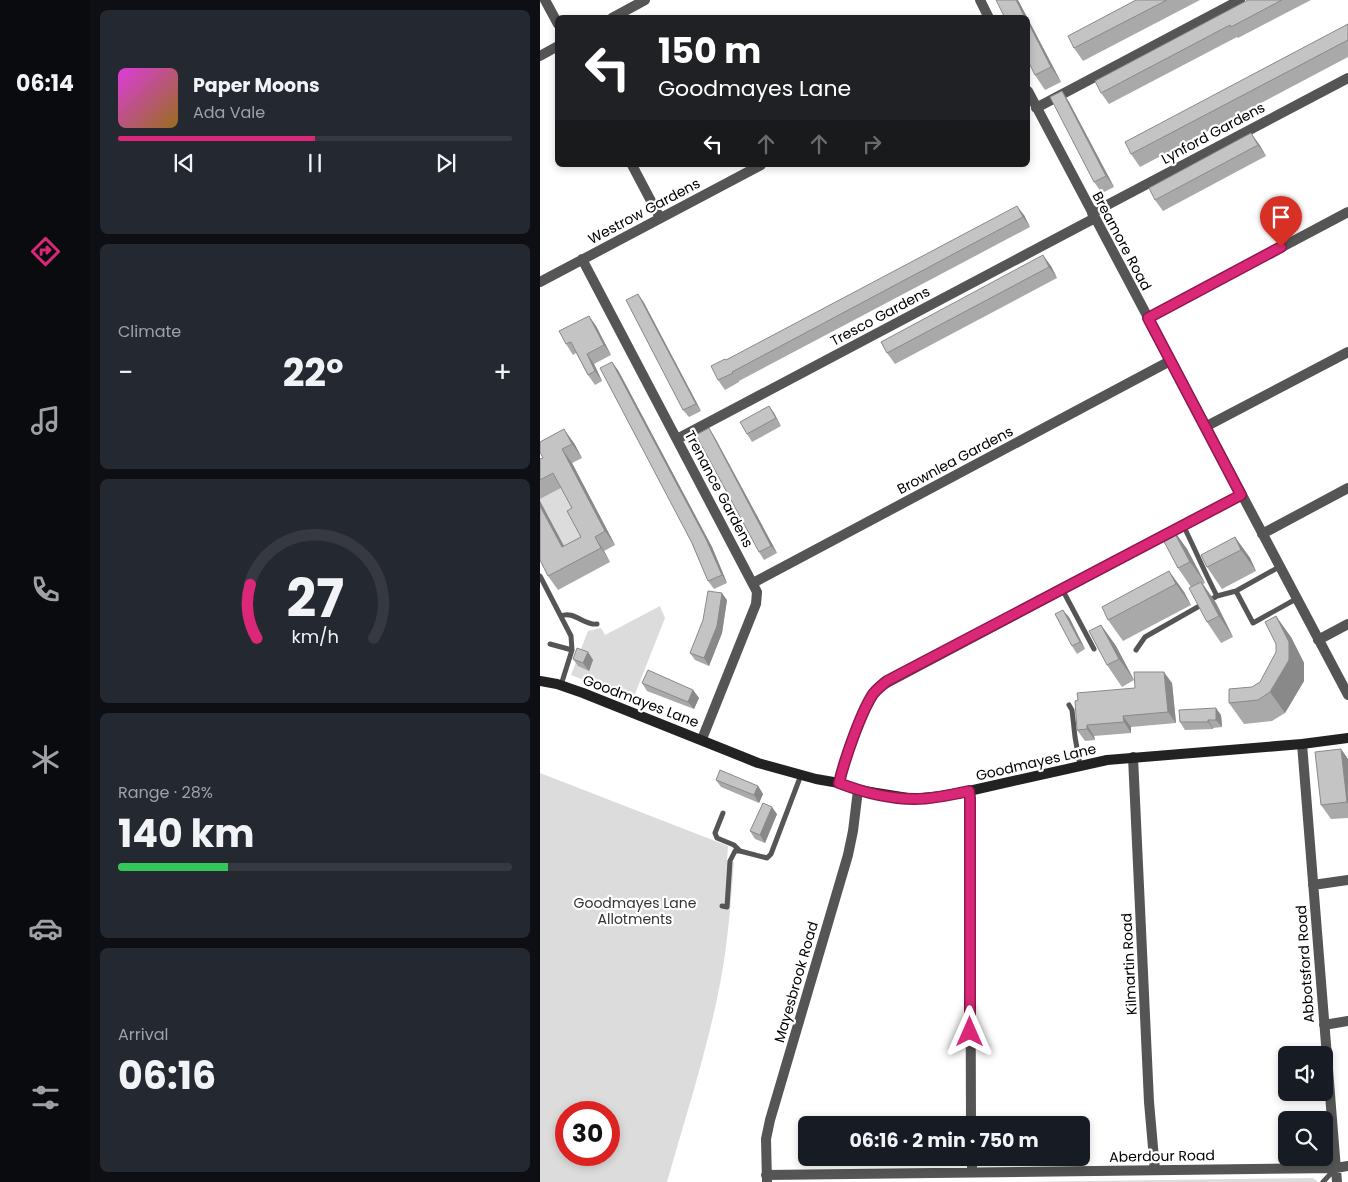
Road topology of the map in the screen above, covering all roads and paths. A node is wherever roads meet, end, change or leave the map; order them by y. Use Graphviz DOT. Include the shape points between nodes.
graph roads {
  1 [pos="545,0"];
  2 [pos="645,0"];
  3 [pos="981,0"];
  4 [pos="1240,0"];
  5 [pos="618,15"];
  6 [pos="988,15"];
  7 [pos="555,18"];
  8 [pos="555,48"];
  9 [pos="540,56"];
  10 [pos="1348,78"];
  11 [pos="1030,95"];
  12 [pos="1036,108"];
  13 [pos="633,167"];
  14 [pos="757,167"];
  15 [pos="1348,212"];
  16 [pos="1093,216"];
  17 [pos="660,218"];
  18 [pos="582,259"];
  19 [pos="540,282"];
  20 [pos="1148,318"];
  21 [pos="1348,352"];
  22 [pos="1170,361"];
  23 [pos="1205,427"];
  24 [pos="677,438"];
  25 [pos="1348,488"];
  26 [pos="1241,495"];
  27 [pos="1183,525"];
  28 [pos="1262,534"];
  29 [pos="1280,567"];
  30 [pos="540,576"];
  31 [pos="753,583"];
  32 [pos="542,587"];
  33 [pos="1062,589"];
  34 [pos="1236,591"];
  35 [pos="1217,596"];
  36 [pos="1296,599"];
  37 [pos="555,605"];
  38 [pos="549,608"];
  39 [pos="561,616"];
  40 [pos="597,624"];
  41 [pos="1348,624"];
  42 [pos="1318,640"];
  43 [pos="550,644"];
  44 [pos="1094,649"];
  45 [pos="572,650"];
  46 [pos="1136,650"];
  47 [pos="540,681"];
  48 [pos="561,685"];
  49 [pos="1348,695"];
  50 [pos="1069,705"];
  51 [pos="1348,738"];
  52 [pos="702,739"];
  53 [pos="1302,744"];
  54 [pos="1133,757"];
  55 [pos="1080,765"];
  56 [pos="801,775"];
  57 [pos="839,783"];
  58 [pos="858,790"];
  59 [pos="969,791"];
  60 [pos="723,812"];
  61 [pos="740,851"];
  62 [pos="1348,880"];
  63 [pos="1314,885"];
  64 [pos="722,906"];
  65 [pos="1348,1021"];
  66 [pos="1324,1025"];
  67 [pos="971,1116"];
  68 [pos="972,1166"];
  69 [pos="1348,1166"];
  70 [pos="1336,1168"];
  71 [pos="1155,1170"];
  72 [pos="972,1172"];
  73 [pos="767,1178"];
  74 [pos="1323,1182"];
  75 [pos="1337,1182"];
  1 -- 7 [label="street"];
  2 -- 5 [label="street"];
  3 -- 6 [label="street"];
  4 -- 12 [label="street"];
  8 -- 9 [label="street"];
  10 -- 16 [label="street, Lynford Gardens"];
  11 -- 12 [label="street, Breamore Road"];
  12 -- 16 [label="street, Breamore Road"];
  13 -- 17 [label="street"];
  14 -- 17 [label="street, Westrow Gardens"];
  15 -- 20 [label="street"];
  16 -- 20 [label="street, Breamore Road"];
  16 -- 24 [label="street, Tresco Gardens"];
  17 -- 18 [label="street, Westrow Gardens"];
  18 -- 19 [label="street, Westrow Gardens"];
  18 -- 24 [label="street, Trenance Gardens"];
  20 -- 22 [label="street, Breamore Road"];
  21 -- 23 [label="street"];
  22 -- 23 [label="street, Breamore Road"];
  22 -- 31 [label="street, Brownlea Gardens"];
  23 -- 26 [label="street, Breamore Road"];
  24 -- 31 [label="street, Trenance Gardens"];
  25 -- 28 [label="street"];
  26 -- 27 [label="street"];
  26 -- 28 [label="street, Breamore Road"];
  27 -- 33 [label="street"];
  27 -- 35 [label="lane"];
  28 -- 29 [label="street, Breamore Road"];
  29 -- 34 [label="lane"];
  29 -- 36 [label="street, Breamore Road"];
  30 -- 32 [label="lane"];
  31 -- 52 [label="street, Trenance Gardens" via="757,592 756,604"];
  32 -- 37 [label="lane"];
  33 -- 44 [label="lane"];
  33 -- 57 [label="street" via="879,687 866,706"];
  34 -- 35 [label="lane"];
  34 -- 36 [label="lane" via="1253,623"];
  35 -- 46 [label="lane" via="1145,637"];
  36 -- 42 [label="street, Breamore Road"];
  37 -- 38 [label="lane"];
  37 -- 39 [label="lane"];
  39 -- 40 [label="lane" via="571,615 592,625"];
  39 -- 45 [label="lane" via="571,636"];
  41 -- 42 [label="street"];
  42 -- 49 [label="street, Breamore Road"];
  43 -- 45 [label="lane"];
  45 -- 48 [label="lane"];
  47 -- 48 [label="main road, Goodmayes Lane"];
  48 -- 52 [label="main road, Goodmayes Lane"];
  50 -- 55 [label="lane"];
  51 -- 53 [label="main road, Goodmayes Lane"];
  52 -- 56 [label="main road, Goodmayes Lane" via="758,763"];
  53 -- 54 [label="main road, Goodmayes Lane"];
  53 -- 63 [label="street, Abbotsford Road"];
  54 -- 55 [label="main road, Goodmayes Lane"];
  54 -- 71 [label="street, Kilmartin Road"];
  55 -- 59 [label="main road, Goodmayes Lane"];
  56 -- 57 [label="main road, Goodmayes Lane"];
  56 -- 61 [label="lane" via="771,854 767,858"];
  57 -- 58 [label="main road, Goodmayes Lane"];
  58 -- 59 [label="main road, Goodmayes Lane" via="914,799"];
  58 -- 73 [label="street, Mayesbrook Road" via="848,855 770,1120 766,1139"];
  59 -- 67 [label="street"];
  60 -- 61 [label="lane" via="715,833 717,838"];
  61 -- 64 [label="lane" via="735,851 730,861 727,907"];
  62 -- 63 [label="street"];
  63 -- 66 [label="street, Abbotsford Road"];
  65 -- 66 [label="street"];
  66 -- 70 [label="street, Abbotsford Road"];
  68 -- 72 [label="street"];
  69 -- 70 [label="street, Aberdour Road"];
  70 -- 71 [label="street, Aberdour Road"];
  70 -- 74 [label="lane"];
  70 -- 75 [label="street, Abbotsford Road"];
  71 -- 72 [label="street, Aberdour Road"];
  72 -- 73 [label="street, Aberdour Road"];
}
